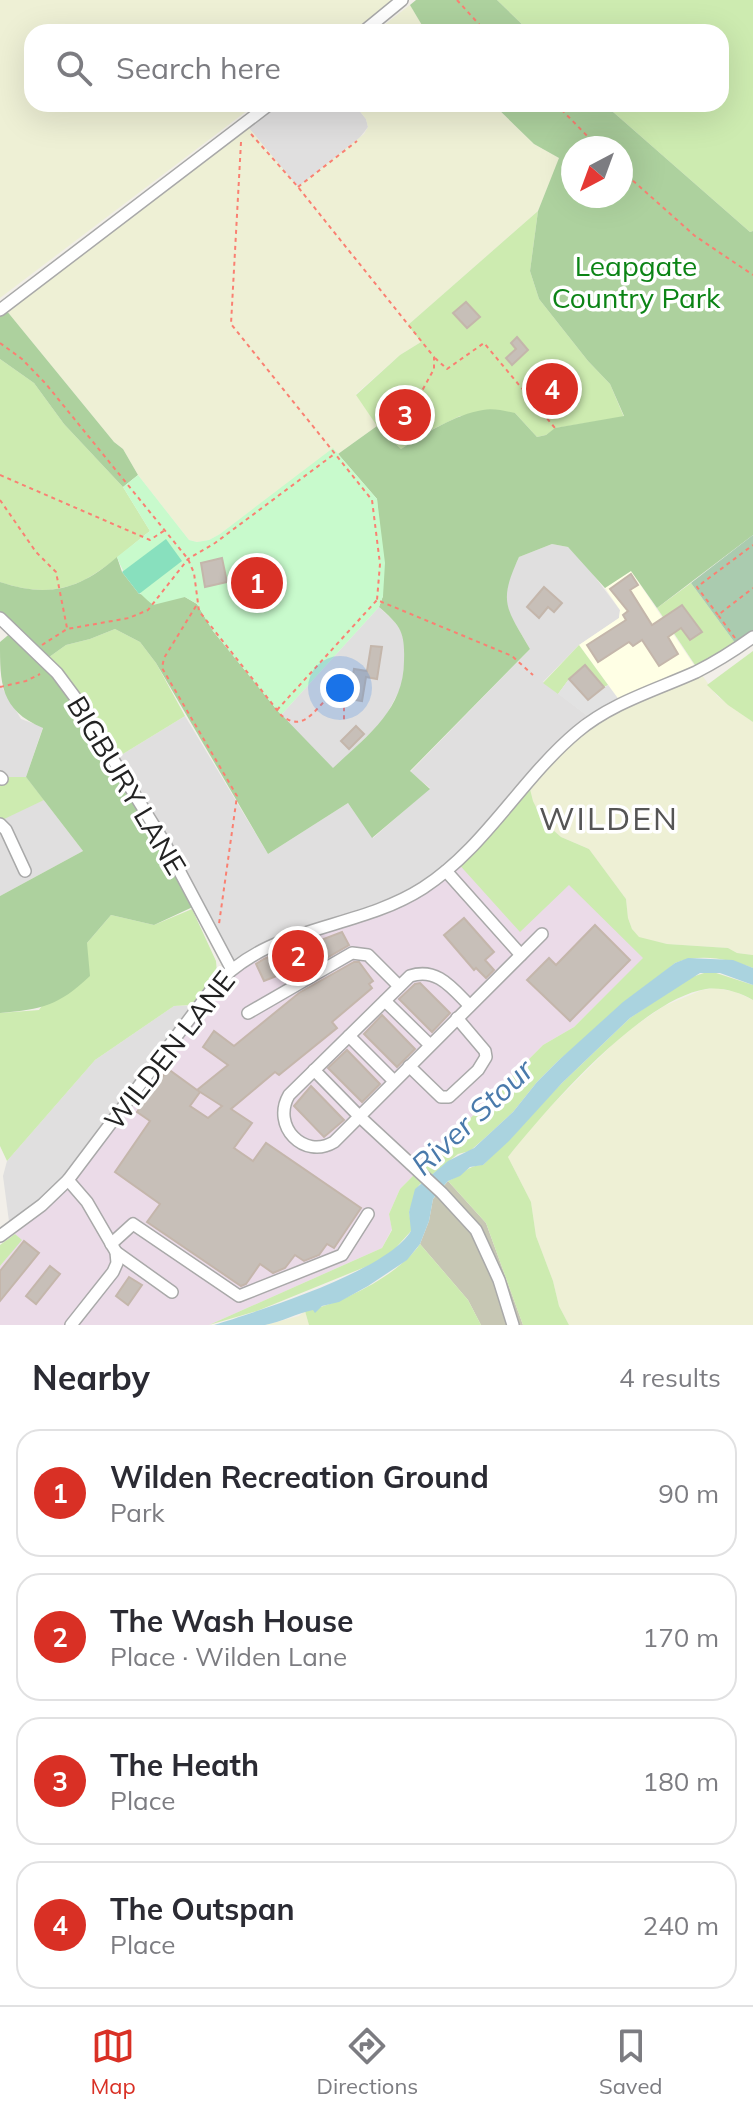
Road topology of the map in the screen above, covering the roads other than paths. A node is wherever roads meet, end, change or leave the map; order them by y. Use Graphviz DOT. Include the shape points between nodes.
graph roads {
  1 [pos="402,0"];
  2 [pos="373,24"];
  3 [pos="259,112"];
  4 [pos="0,310"];
  5 [pos="0,618"];
  6 [pos="753,637"];
  7 [pos="0,824"];
  8 [pos="25,871"];
  9 [pos="446,871"];
  10 [pos="542,934"];
  11 [pos="521,955"];
  12 [pos="231,968"];
  13 [pos="399,986"];
  14 [pos="385,1001"];
  15 [pos="470,1006"];
  16 [pos="248,1013"];
  17 [pos="457,1018"];
  18 [pos="349,1036"];
  19 [pos="430,1045"];
  20 [pos="409,1066"];
  21 [pos="314,1070"];
  22 [pos="394,1081"];
  23 [pos="360,1117"];
  24 [pos="68,1180"];
  25 [pos="368,1214"];
  26 [pos="0,1236"];
  27 [pos="113,1248"];
  28 [pos="172,1292"];
  29 [pos="71,1325"];
  30 [pos="513,1325"];
  1 -- 2 [label="street"];
  3 -- 4 [label="street"];
  5 -- 12 [label="street, BIGBURY LANE" via="51,666 83,708 164,842"];
  6 -- 9 [label="street, WILDEN LANE" via="699,671 593,720 556,751"];
  7 -- 8 [label="street"];
  9 -- 11 [label="street"];
  9 -- 12 [label="street, WILDEN LANE" via="413,894 279,941"];
  10 -- 11 [label="street"];
  11 -- 15 [label="street"];
  12 -- 24 [label="street, WILDEN LANE"];
  13 -- 14 [label="street"];
  13 -- 15 [label="street" via="410,976 430,973"];
  13 -- 16 [label="street" via="368,955 352,953"];
  14 -- 18 [label="street"];
  14 -- 19 [label="street"];
  15 -- 17 [label="street"];
  17 -- 19 [label="street"];
  17 -- 20 [label="street" via="485,1051 478,1070 449,1097 441,1097"];
  18 -- 21 [label="street"];
  18 -- 22 [label="street"];
  19 -- 20 [label="street"];
  20 -- 22 [label="street"];
  21 -- 23 [label="street"];
  21 -- 23 [label="street" via="284,1104 292,1136 305,1146 321,1148"];
  22 -- 23 [label="street"];
  23 -- 30 [label="street" via="476,1230"];
  24 -- 26 [label="street, WILDEN LANE"];
  24 -- 27 [label="street"];
  25 -- 27 [label="street" via="342,1255 239,1296 133,1224"];
  27 -- 28 [label="street"];
  27 -- 29 [label="street" via="113,1272"];
}
